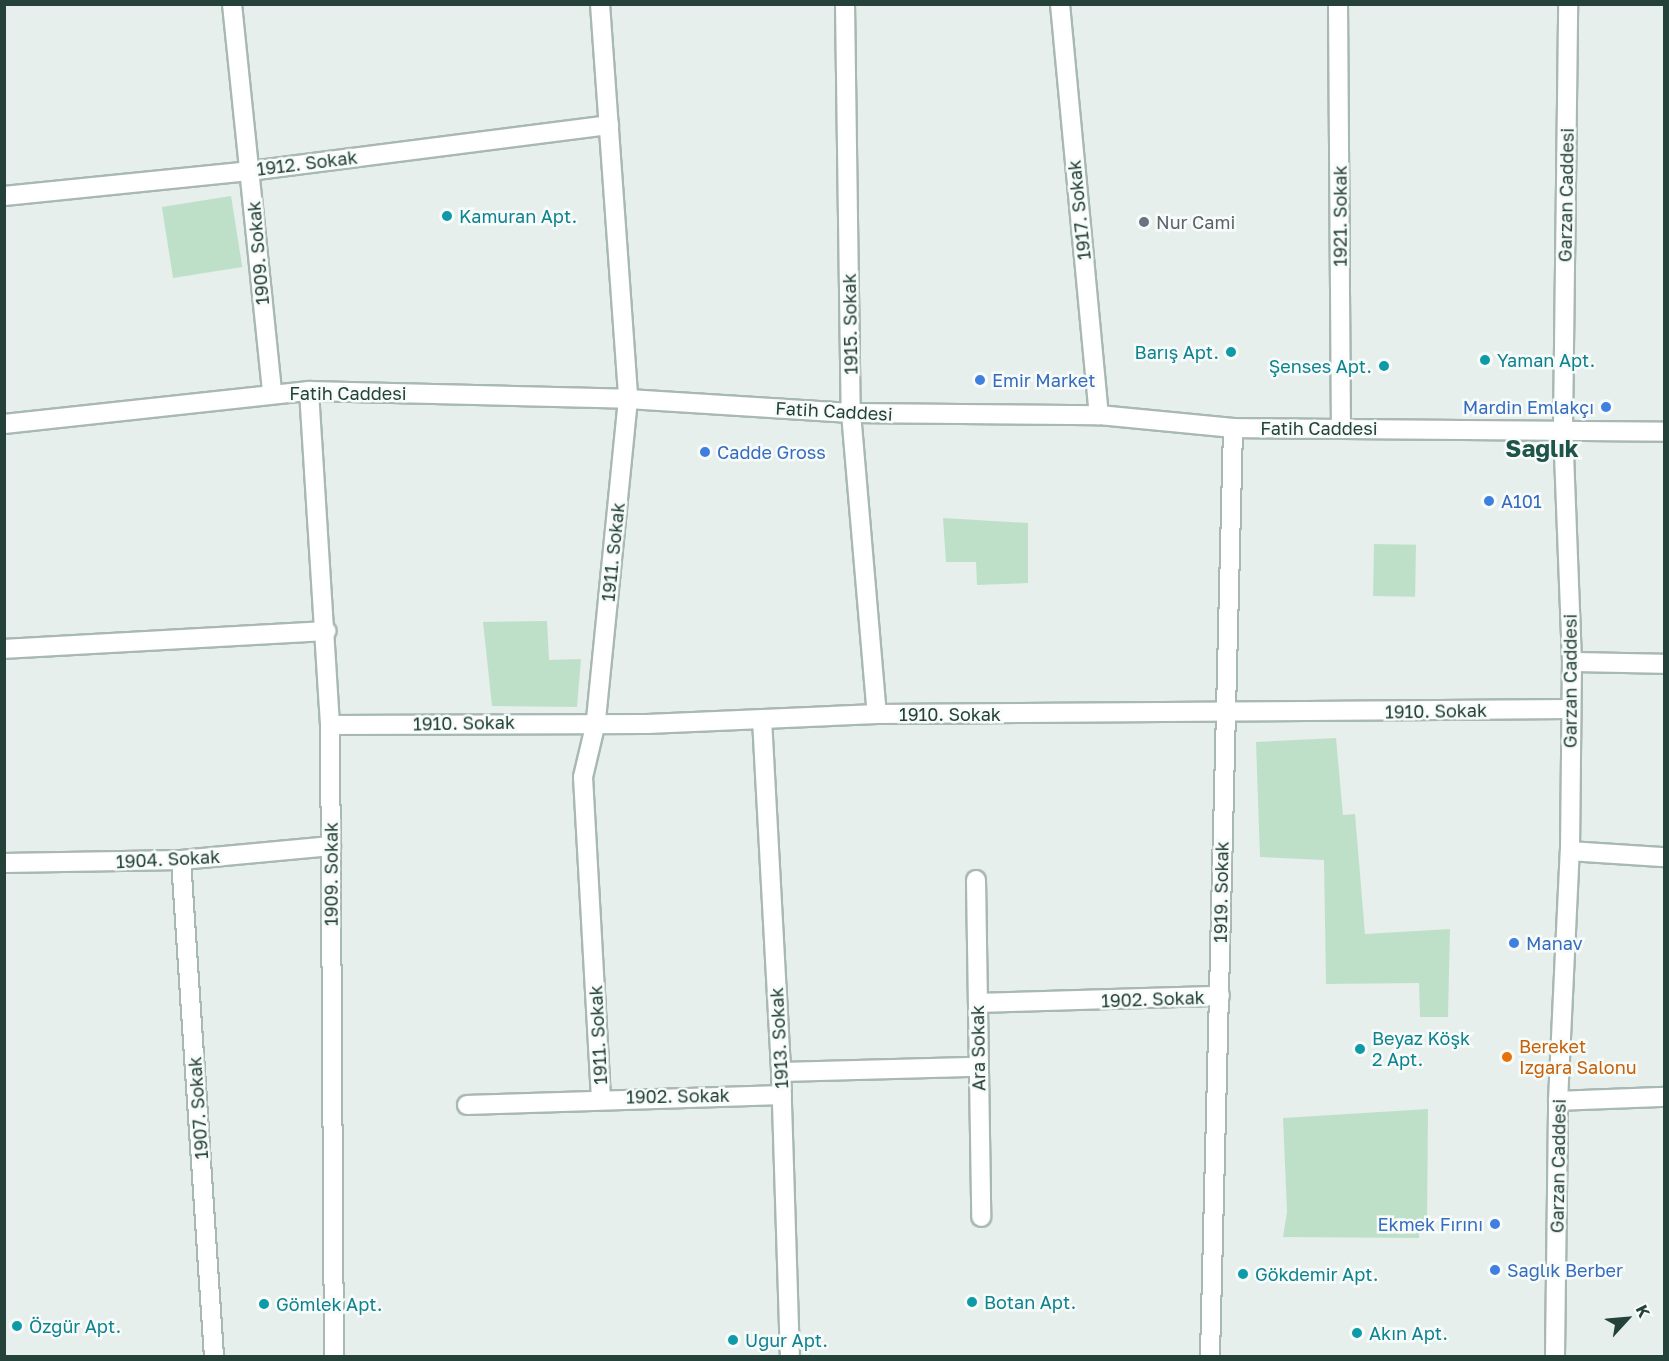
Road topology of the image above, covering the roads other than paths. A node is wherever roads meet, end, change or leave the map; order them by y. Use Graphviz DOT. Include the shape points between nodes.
graph roads {
  1 [pos="232,4"];
  2 [pos="600,4"];
  3 [pos="844,4"];
  4 [pos="1059,4"];
  5 [pos="1338,4"];
  6 [pos="1568,4"];
  7 [pos="609,125"];
  8 [pos="250,171"];
  9 [pos="4,196"];
  10 [pos="309,391"];
  11 [pos="272,393"];
  12 [pos="628,399"];
  13 [pos="851,413"];
  14 [pos="1099,415"];
  15 [pos="4,424"];
  16 [pos="1233,428"];
  17 [pos="1341,428"];
  18 [pos="1563,429"];
  19 [pos="1665,432"];
  20 [pos="326,631"];
  21 [pos="4,649"];
  22 [pos="1572,662"];
  23 [pos="1665,664"];
  24 [pos="1569,709"];
  25 [pos="877,714"];
  26 [pos="1223,714"];
  27 [pos="762,719"];
  28 [pos="596,722"];
  29 [pos="330,725"];
  30 [pos="331,846"];
  31 [pos="1570,851"];
  32 [pos="1665,857"];
  33 [pos="181,860"];
  34 [pos="4,863"];
  35 [pos="976,880"];
  36 [pos="1220,996"];
  37 [pos="978,1003"];
  38 [pos="978,1067"];
  39 [pos="781,1072"];
  40 [pos="782,1095"];
  41 [pos="1665,1097"];
  42 [pos="601,1098"];
  43 [pos="1558,1101"];
  44 [pos="467,1105"];
  45 [pos="981,1217"];
  46 [pos="214,1356"];
  47 [pos="334,1356"];
  48 [pos="790,1356"];
  49 [pos="1210,1356"];
  50 [pos="1555,1356"];
  1 -- 8 [label="street, 1909. Sokak"];
  2 -- 7 [label="street, 1911. Sokak"];
  3 -- 13 [label="street, 1915. Sokak"];
  4 -- 14 [label="street, 1917. Sokak"];
  5 -- 17 [label="street, 1921. Sokak"];
  6 -- 18 [label="street, Garzan Caddesi"];
  7 -- 8 [label="street, 1912. Sokak"];
  7 -- 12 [label="street, 1911. Sokak"];
  8 -- 9 [label="street, 1912. Sokak"];
  8 -- 11 [label="street, 1909. Sokak"];
  10 -- 11 [label="street, Fatih Caddesi"];
  10 -- 12 [label="street, Fatih Caddesi"];
  10 -- 20 [label="street, 1909. Sokak"];
  11 -- 15 [label="street, Fatih Caddesi"];
  12 -- 13 [label="street, Fatih Caddesi"];
  12 -- 28 [label="street, 1911. Sokak"];
  13 -- 14 [label="street, Fatih Caddesi"];
  13 -- 25 [label="street, 1915. Sokak"];
  14 -- 16 [label="street, Fatih Caddesi"];
  16 -- 17 [label="street, Fatih Caddesi"];
  16 -- 26 [label="street, 1919. Sokak"];
  17 -- 18 [label="street, Fatih Caddesi"];
  18 -- 19 [label="street, Fatih Caddesi"];
  18 -- 22 [label="street, Garzan Caddesi"];
  20 -- 21 [label="street"];
  20 -- 29 [label="street, 1909. Sokak"];
  22 -- 23 [label="street"];
  22 -- 24 [label="street, Garzan Caddesi"];
  24 -- 26 [label="street, 1910. Sokak"];
  24 -- 31 [label="street, Garzan Caddesi"];
  25 -- 26 [label="street, 1910. Sokak"];
  25 -- 27 [label="street, 1910. Sokak"];
  26 -- 36 [label="street, 1919. Sokak"];
  27 -- 28 [label="street, 1910. Sokak"];
  27 -- 39 [label="street, 1913. Sokak"];
  28 -- 29 [label="street, 1910. Sokak"];
  28 -- 42 [label="street, 1911. Sokak" via="583,777"];
  29 -- 30 [label="street, 1909. Sokak"];
  30 -- 33 [label="street, 1904. Sokak"];
  30 -- 47 [label="street, 1909. Sokak"];
  31 -- 32 [label="street"];
  31 -- 43 [label="street, Garzan Caddesi"];
  33 -- 34 [label="street, 1904. Sokak"];
  33 -- 46 [label="street, 1907. Sokak"];
  35 -- 37 [label="street, Ara Sokak"];
  36 -- 37 [label="street, 1902. Sokak"];
  36 -- 49 [label="street, 1919. Sokak"];
  37 -- 38 [label="street, Ara Sokak"];
  38 -- 39 [label="street"];
  38 -- 45 [label="street, Ara Sokak"];
  39 -- 40 [label="street, 1913. Sokak"];
  40 -- 42 [label="street, 1902. Sokak"];
  40 -- 48 [label="street, 1913. Sokak"];
  41 -- 43 [label="street"];
  42 -- 44 [label="street, 1902. Sokak"];
  43 -- 50 [label="street, Garzan Caddesi"];
}
